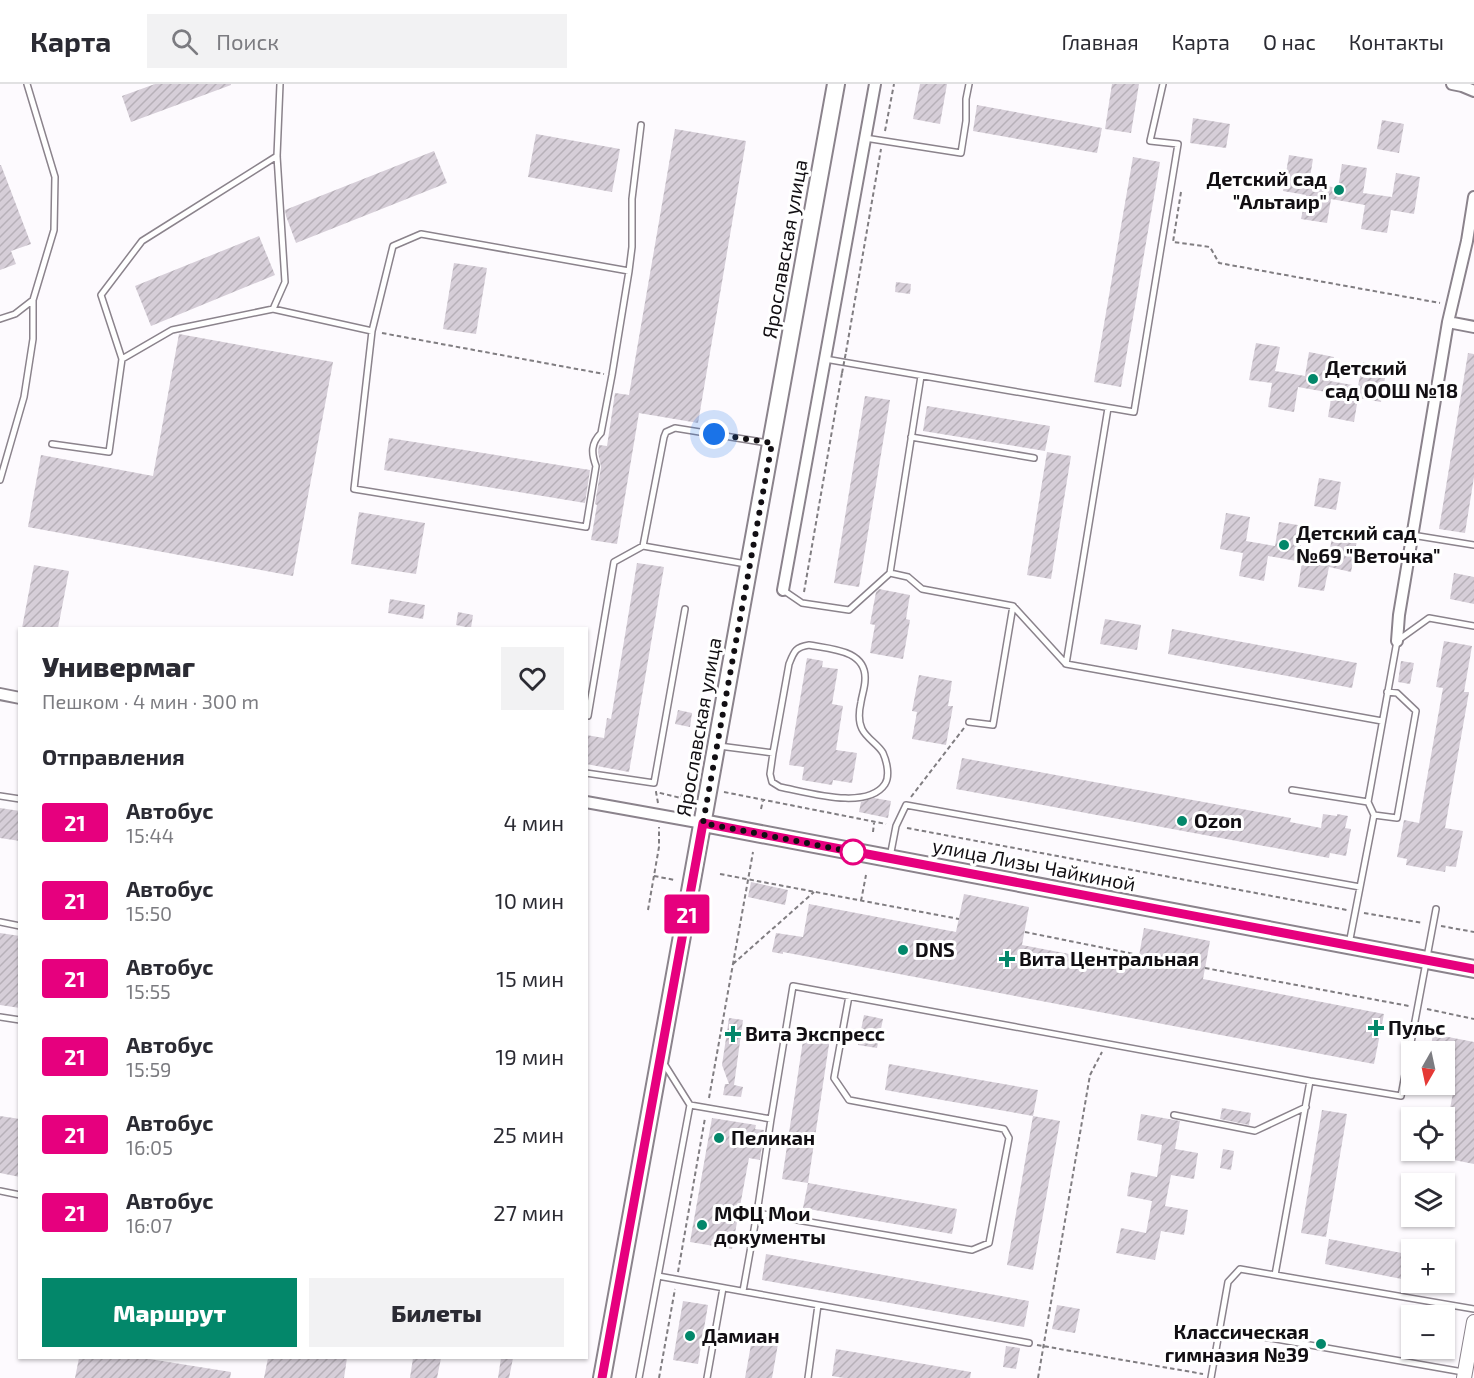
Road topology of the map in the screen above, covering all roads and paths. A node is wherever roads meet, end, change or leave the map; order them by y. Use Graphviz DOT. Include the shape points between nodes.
graph roads {
  1 [pos="27,84"];
  2 [pos="280,84"];
  3 [pos="836,84"];
  4 [pos="875,84"];
  5 [pos="894,84"];
  6 [pos="969,84"];
  7 [pos="1163,84"];
  8 [pos="1452,84"];
  9 [pos="1474,91"];
  10 [pos="641,125"];
  11 [pos="865,138"];
  12 [pos="883,141"];
  13 [pos="277,156"];
  14 [pos="1181,189"];
  15 [pos="1474,197"];
  16 [pos="1471,242"];
  17 [pos="629,271"];
  18 [pos="33,300"];
  19 [pos="1452,306"];
  20 [pos="273,309"];
  21 [pos="0,319"];
  22 [pos="1448,322"];
  23 [pos="1474,327"];
  24 [pos="372,331"];
  25 [pos="122,359"];
  26 [pos="825,359"];
  27 [pos="612,375"];
  28 [pos="921,376"];
  29 [pos="1108,408"];
  30 [pos="911,437"];
  31 [pos="772,443"];
  32 [pos="52,444"];
  33 [pos="1034,458"];
  34 [pos="0,480"];
  35 [pos="1412,535"];
  36 [pos="1474,545"];
  37 [pos="643,546"];
  38 [pos="750,564"];
  39 [pos="890,573"];
  40 [pos="783,590"];
  41 [pos="802,603"];
  42 [pos="1013,606"];
  43 [pos="685,609"];
  44 [pos="1474,626"];
  45 [pos="1396,641"];
  46 [pos="1066,664"];
  47 [pos="1388,692"];
  48 [pos="0,694"];
  49 [pos="18,698"];
  50 [pos="588,716"];
  51 [pos="1382,721"];
  52 [pos="969,722"];
  53 [pos="717,745"];
  54 [pos="773,753"];
  55 [pos="588,773"];
  56 [pos="686,785"];
  57 [pos="1292,790"];
  58 [pos="724,792"];
  59 [pos="0,796"];
  60 [pos="18,799"];
  61 [pos="764,800"];
  62 [pos="588,802"];
  63 [pos="1368,802"];
  64 [pos="906,804"];
  65 [pos="761,809"];
  66 [pos="659,815"];
  67 [pos="1374,815"];
  68 [pos="874,822"];
  69 [pos="703,823"];
  70 [pos="896,826"];
  71 [pos="873,832"];
  72 [pos="890,859"];
  73 [pos="720,874"];
  74 [pos="866,875"];
  75 [pos="654,876"];
  76 [pos="675,880"];
  77 [pos="1360,887"];
  78 [pos="814,892"];
  79 [pos="861,901"];
  80 [pos="1436,909"];
  81 [pos="648,910"];
  82 [pos="1356,911"];
  83 [pos="959,920"];
  84 [pos="0,922"];
  85 [pos="1432,925"];
  86 [pos="18,926"];
  87 [pos="1025,932"];
  88 [pos="1474,932"];
  89 [pos="1349,946"];
  90 [pos="1139,955"];
  91 [pos="1426,960"];
  92 [pos="733,964"];
  93 [pos="1205,968"];
  94 [pos="1474,969"];
  95 [pos="849,996"];
  96 [pos="1417,1007"];
  97 [pos="0,1017"];
  98 [pos="1474,1019"];
  99 [pos="18,1020"];
  100 [pos="1106,1043"];
  101 [pos="660,1057"];
  102 [pos="1310,1081"];
  103 [pos="690,1105"];
  104 [pos="1306,1107"];
  105 [pos="1174,1115"];
  106 [pos="771,1119"];
  107 [pos="0,1191"];
  108 [pos="18,1195"];
  109 [pos="757,1213"];
  110 [pos="1275,1275"];
  111 [pos="658,1276"];
  112 [pos="723,1287"];
  113 [pos="743,1291"];
  114 [pos="818,1305"];
  115 [pos="1474,1309"];
  116 [pos="1474,1322"];
  117 [pos="1247,1334"];
  118 [pos="1029,1343"];
  119 [pos="1044,1346"];
  120 [pos="1464,1375"];
  121 [pos="1211,1377"];
  122 [pos="602,1378"];
  123 [pos="639,1378"];
  124 [pos="707,1378"];
  125 [pos="808,1378"];
  126 [pos="1038,1378"];
  1 -- 18 [label="lane" via="55,177 54,230"];
  2 -- 13 [label="lane"];
  3 -- 31 [label="main road, Ярославская улица"];
  4 -- 11 [label="street"];
  5 -- 12 [label="path"];
  6 -- 12 [label="lane" via="961,153"];
  7 -- 29 [label="lane" via="1150,141 1178,144 1134,412"];
  8 -- 9 [label="street"];
  10 -- 17 [label="lane"];
  11 -- 12 [label="lane"];
  11 -- 26 [label="street"];
  12 -- 41 [label="path, bridge"];
  13 -- 20 [label="lane" via="285,282"];
  13 -- 25 [label="lane" via="142,241 135,250 101,295"];
  14 -- 19 [label="path" via="1173,242 1210,247 1219,263"];
  15 -- 16 [label="street"];
  16 -- 19 [label="street"];
  17 -- 24 [label="lane" via="421,234 393,246"];
  17 -- 27 [label="lane"];
  18 -- 21 [label="lane" via="15,314"];
  18 -- 34 [label="lane" via="33,339 24,397"];
  19 -- 22 [label="street"];
  20 -- 24 [label="lane"];
  20 -- 25 [label="lane" via="172,330"];
  22 -- 23 [label="street"];
  22 -- 35 [label="street"];
  24 -- 27 [label="path"];
  24 -- 27 [label="lane" via="354,489 586,527 596,465 592,456 595,440 601,433"];
  25 -- 32 [label="lane" via="109,452"];
  26 -- 28 [label="lane"];
  26 -- 40 [label="street"];
  28 -- 29 [label="lane"];
  28 -- 30 [label="lane"];
  29 -- 46 [label="lane"];
  30 -- 33 [label="lane"];
  30 -- 39 [label="lane"];
  31 -- 37 [label="lane" via="675,428 666,432"];
  31 -- 38 [label="main road, Ярославская улица"];
  35 -- 36 [label="lane"];
  35 -- 45 [label="street"];
  37 -- 38 [label="lane"];
  37 -- 50 [label="lane" via="614,562"];
  38 -- 53 [label="main road, Ярославская улица"];
  39 -- 41 [label="lane" via="849,610"];
  39 -- 42 [label="lane" via="908,577 922,589"];
  40 -- 41 [label="lane"];
  42 -- 46 [label="lane"];
  42 -- 52 [label="lane" via="993,725"];
  43 -- 55 [label="lane" via="654,783"];
  44 -- 45 [label="lane" via="1429,618"];
  45 -- 47 [label="lane"];
  46 -- 51 [label="lane"];
  47 -- 51 [label="lane"];
  47 -- 67 [label="lane" via="1398,693 1416,711 1397,818"];
  48 -- 49 [label="street"];
  51 -- 63 [label="lane"];
  52 -- 64 [label="path"];
  53 -- 54 [label="lane"];
  53 -- 69 [label="main road, Ярославская улица"];
  54 -- 54 [label="lane" via="770,774 772,782 780,787 843,799 864,798 880,791 887,782 888,770 883,753 862,728 859,713 865,679 864,666 857,658 809,645 793,653"];
  56 -- 66 [label="path" via="681,798 656,792"];
  57 -- 63 [label="lane"];
  58 -- 61 [label="path"];
  59 -- 60 [label="lane"];
  61 -- 65 [label="path"];
  61 -- 68 [label="path"];
  62 -- 66 [label="street, улица Лизы Чайкиной"];
  63 -- 67 [label="lane"];
  64 -- 70 [label="lane"];
  64 -- 77 [label="lane"];
  66 -- 69 [label="street, улица Лизы Чайкиной"];
  66 -- 75 [label="path"];
  67 -- 77 [label="lane"];
  68 -- 70 [label="path"];
  68 -- 71 [label="path"];
  69 -- 72 [label="main road, улица Лизы Чайкиной"];
  69 -- 101 [label="main road, Ярославская улица"];
  70 -- 72 [label="lane"];
  70 -- 82 [label="path"];
  72 -- 89 [label="main road, улица Лизы Чайкиной"];
  73 -- 78 [label="path"];
  74 -- 79 [label="path"];
  75 -- 76 [label="path"];
  75 -- 81 [label="path"];
  77 -- 82 [label="lane"];
  78 -- 79 [label="path"];
  78 -- 92 [label="path"];
  79 -- 83 [label="path"];
  80 -- 85 [label="lane"];
  82 -- 85 [label="path"];
  82 -- 89 [label="lane"];
  84 -- 86 [label="lane"];
  85 -- 88 [label="path"];
  85 -- 91 [label="lane"];
  87 -- 90 [label="path"];
  89 -- 91 [label="main road, улица Лизы Чайкиной"];
  91 -- 94 [label="main road, улица Лизы Чайкиной"];
  91 -- 96 [label="lane"];
  93 -- 96 [label="path"];
  95 -- 100 [label="lane"];
  95 -- 106 [label="lane" via="793,986"];
  95 -- 109 [label="lane" via="834,1078 849,1100 1004,1129 1009,1138 989,1244 972,1250"];
  96 -- 98 [label="path"];
  96 -- 102 [label="lane" via="1401,1096"];
  97 -- 99 [label="lane"];
  100 -- 102 [label="lane"];
  100 -- 119 [label="path" via="1090,1076"];
  101 -- 103 [label="lane"];
  101 -- 122 [label="main road, Ярославская улица"];
  102 -- 104 [label="lane"];
  103 -- 106 [label="lane"];
  103 -- 111 [label="lane"];
  104 -- 105 [label="lane" via="1256,1131"];
  104 -- 110 [label="lane"];
  106 -- 109 [label="lane"];
  107 -- 108 [label="lane"];
  109 -- 113 [label="lane"];
  110 -- 115 [label="lane"];
  110 -- 121 [label="lane" via="1240,1269 1228,1282"];
  111 -- 112 [label="lane"];
  111 -- 123 [label="lane"];
  112 -- 113 [label="lane"];
  112 -- 124 [label="lane"];
  113 -- 114 [label="lane"];
  114 -- 118 [label="lane"];
  114 -- 125 [label="lane"];
  116 -- 120 [label="street"];
  117 -- 120 [label="lane"];
  118 -- 119 [label="path"];
  119 -- 121 [label="path"];
  119 -- 126 [label="path"];
}
